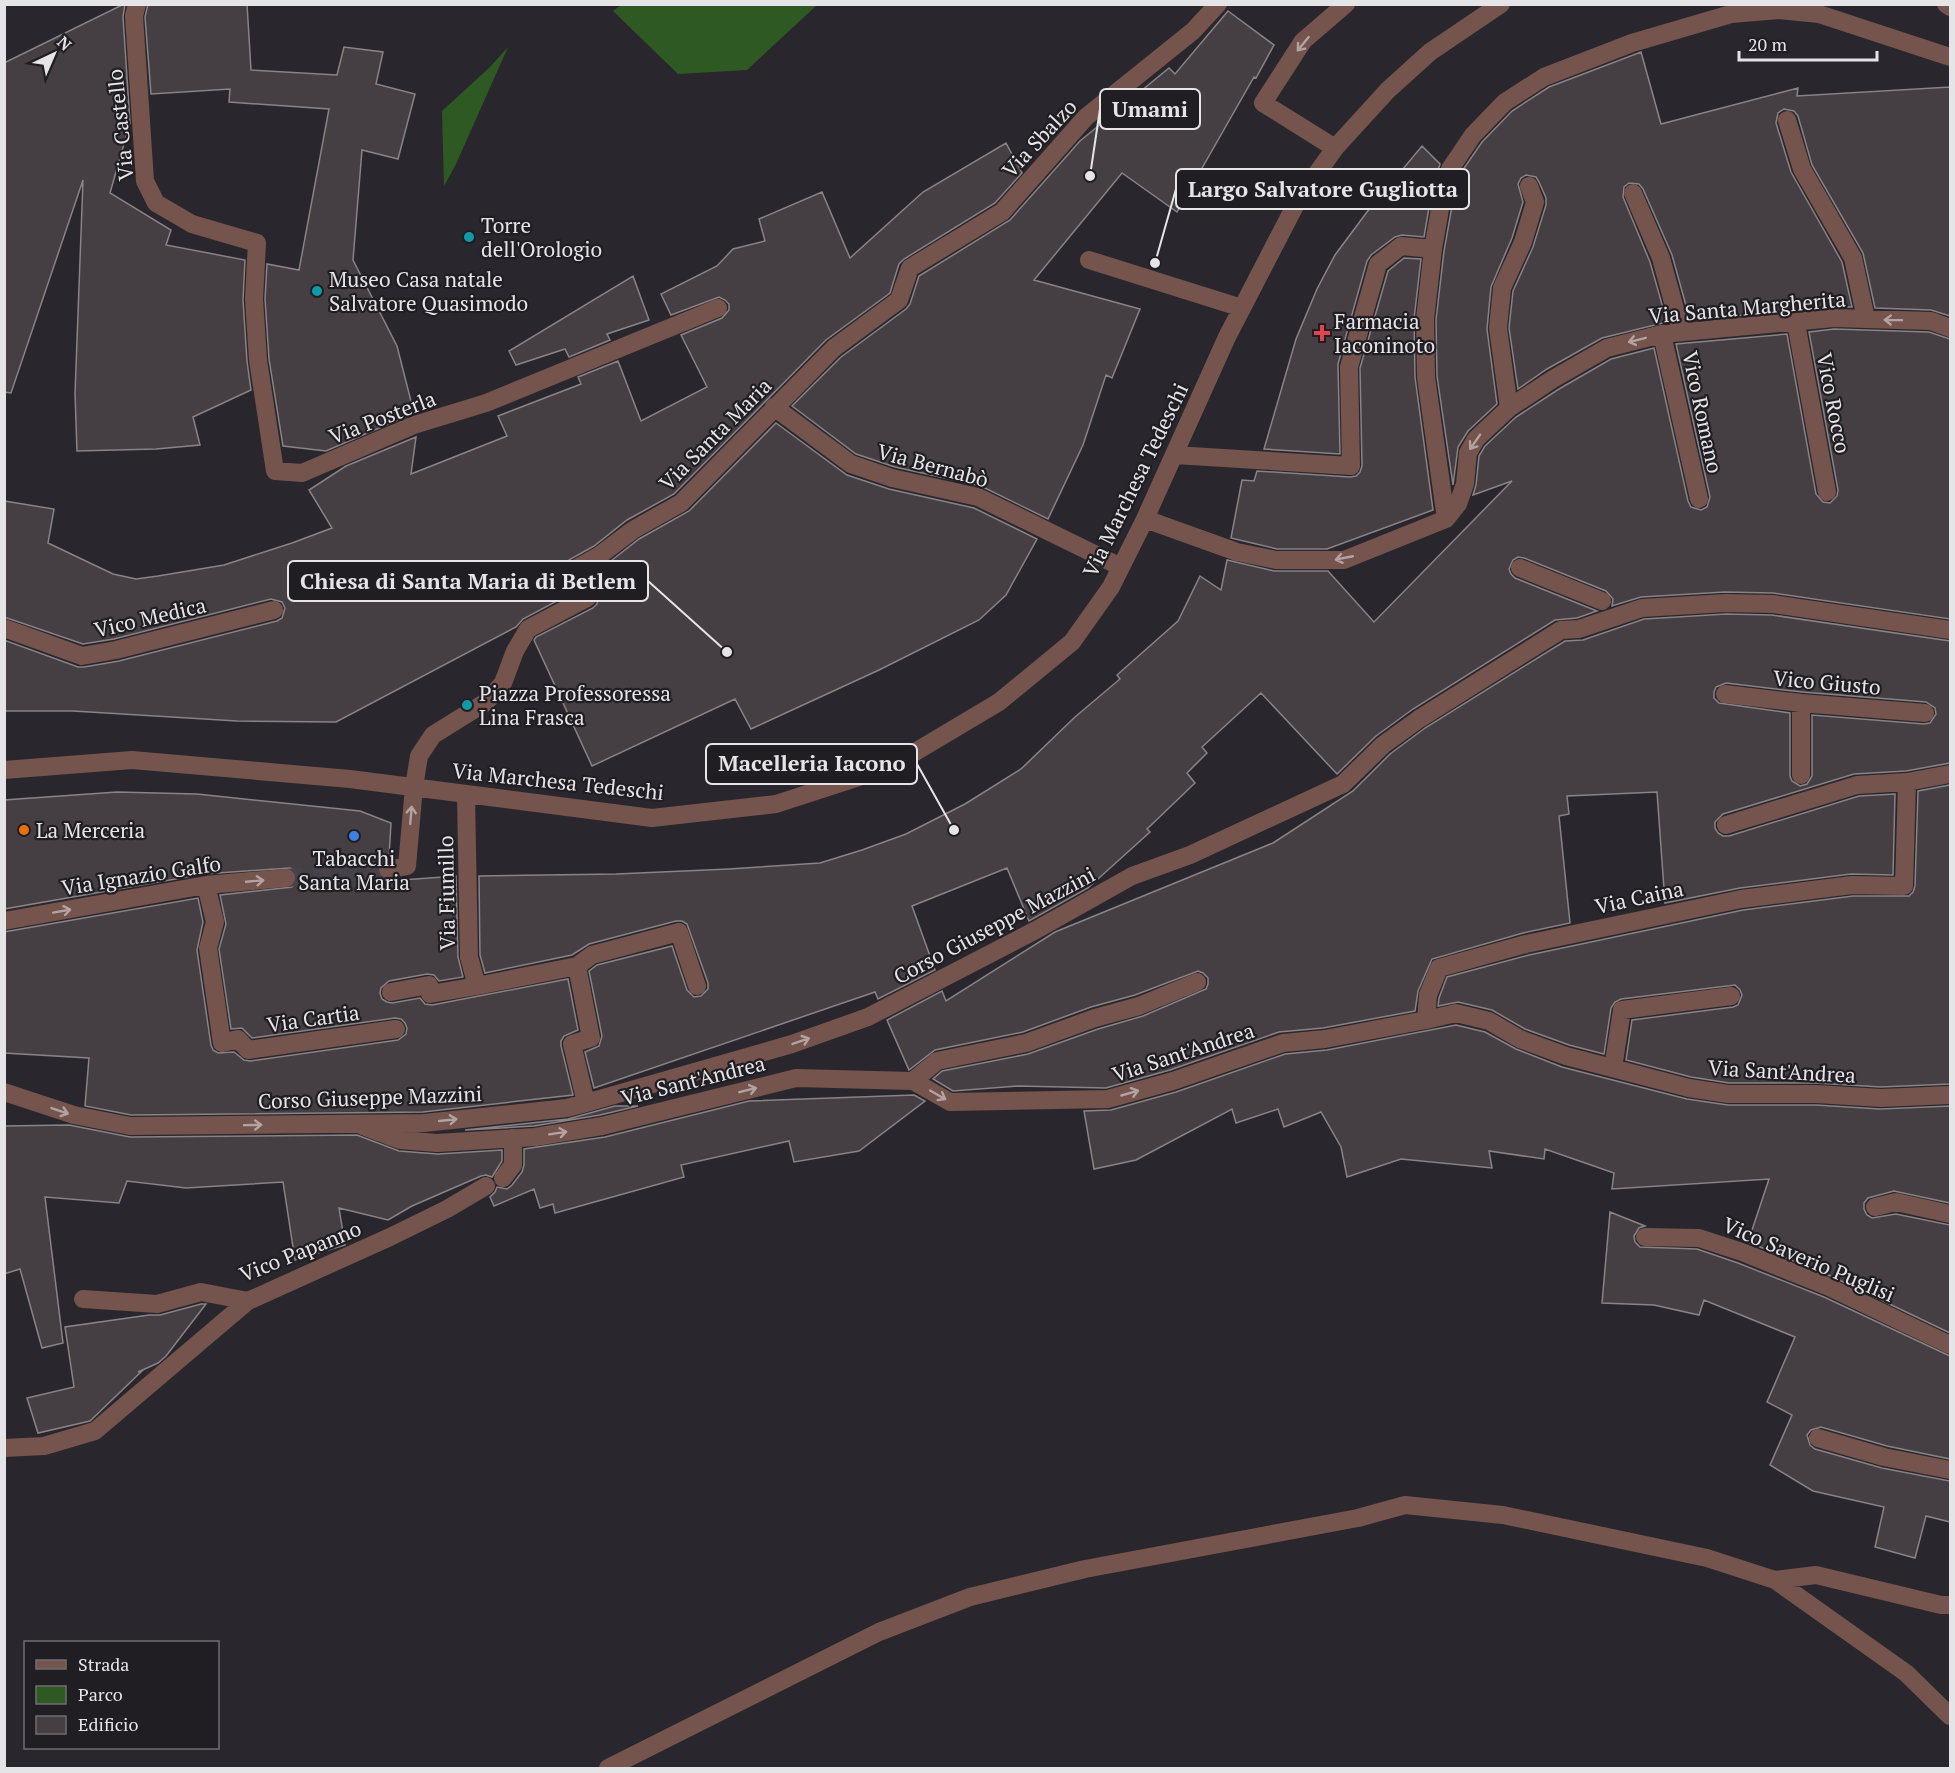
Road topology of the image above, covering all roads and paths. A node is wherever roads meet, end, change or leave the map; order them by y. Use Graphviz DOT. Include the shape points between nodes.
graph roads {
  1 [pos="137,4"];
  2 [pos="1218,4"];
  3 [pos="1346,4"];
  4 [pos="1501,4"];
  5 [pos="1946,4"];
  6 [pos="1950,7"];
  7 [pos="1950,57"];
  8 [pos="1787,120"];
  9 [pos="1335,148"];
  10 [pos="1529,186"];
  11 [pos="1634,193"];
  12 [pos="257,243"];
  13 [pos="1433,249"];
  14 [pos="1089,261"];
  15 [pos="899,300"];
  16 [pos="1242,308"];
  17 [pos="718,309"];
  18 [pos="1866,319"];
  19 [pos="1796,323"];
  20 [pos="1950,328"];
  21 [pos="1681,331"];
  22 [pos="1662,334"];
  23 [pos="774,407"];
  24 [pos="1509,408"];
  25 [pos="1175,455"];
  26 [pos="1827,492"];
  27 [pos="1699,500"];
  28 [pos="1145,519"];
  29 [pos="1446,519"];
  30 [pos="1121,567"];
  31 [pos="1520,568"];
  32 [pos="1602,601"];
  33 [pos="274,610"];
  34 [pos="4,628"];
  35 [pos="1950,630"];
  36 [pos="1725,694"];
  37 [pos="1801,703"];
  38 [pos="1925,713"];
  39 [pos="4,770"];
  40 [pos="1950,774"];
  41 [pos="1801,775"];
  42 [pos="1907,782"];
  43 [pos="414,787"];
  44 [pos="466,795"];
  45 [pos="1726,825"];
  46 [pos="388,869"];
  47 [pos="286,878"];
  48 [pos="206,885"];
  49 [pos="4,921"];
  50 [pos="577,966"];
  51 [pos="1197,982"];
  52 [pos="477,986"];
  53 [pos="698,986"];
  54 [pos="391,992"];
  55 [pos="1731,996"];
  56 [pos="1426,1020"];
  57 [pos="396,1029"];
  58 [pos="1613,1068"];
  59 [pos="913,1081"];
  60 [pos="4,1092"];
  61 [pos="1950,1095"];
  62 [pos="586,1103"];
  63 [pos="356,1123"];
  64 [pos="513,1138"];
  65 [pos="503,1178"];
  66 [pos="486,1186"];
  67 [pos="1875,1207"];
  68 [pos="1950,1214"];
  69 [pos="1646,1237"];
  70 [pos="83,1299"];
  71 [pos="248,1301"];
  72 [pos="1950,1345"];
  73 [pos="1818,1438"];
  74 [pos="4,1448"];
  75 [pos="1950,1470"];
  76 [pos="1775,1580"];
  77 [pos="1950,1605"];
  78 [pos="1950,1716"];
  79 [pos="608,1768"];
  1 -- 12 [label="street, Via Castello" via="134,16 145,181 156,204 192,224"];
  2 -- 15 [label="street, Via Sbalzo" via="1193,31 1086,117 1002,212 910,268"];
  3 -- 9 [label="street, one-way" via="1303,41 1263,103"];
  4 -- 9 [label="street, Via Marchesa Tedeschi" via="1430,52 1388,90"];
  5 -- 6 [label="street"];
  7 -- 13 [label="street" via="1818,14 1779,10 1731,14 1632,43 1544,77 1505,102 1473,135 1450,169"];
  8 -- 18 [label="street" via="1802,169 1853,258"];
  9 -- 16 [label="street, Via Marchesa Tedeschi" via="1298,200"];
  10 -- 24 [label="street" via="1535,202 1523,242 1502,288 1498,328"];
  11 -- 21 [label="street" via="1661,258"];
  12 -- 17 [label="street, Via Posterla" via="254,299 258,360 275,471 302,473 414,425 486,403"];
  13 -- 25 [label="street" via="1401,246 1378,264 1349,367 1351,466"];
  13 -- 29 [label="street" via="1425,319 1426,377"];
  14 -- 16 [label="street"];
  15 -- 23 [label="street, Via Santa Maria" via="834,348"];
  16 -- 25 [label="street, Via Marchesa Tedeschi"];
  18 -- 19 [label="street, Via Santa Margherita"];
  20 -- 18 [label="street, Via Santa Margherita, one-way" via="1931,321"];
  19 -- 21 [label="street, Via Santa Margherita"];
  19 -- 26 [label="street, Vico Rocco"];
  21 -- 22 [label="street, Via Santa Margherita"];
  22 -- 24 [label="street, Via Santa Margherita, one-way" via="1607,348"];
  22 -- 27 [label="street, Vico Romano"];
  23 -- 30 [label="street, Via Bernabò" via="851,464 892,478 978,497"];
  23 -- 43 [label="street, Via Santa Maria" via="681,503 573,570 587,598 528,628 503,683 486,702 433,735 419,756"];
  24 -- 29 [label="street, Via Santa Margherita, one-way" via="1476,439 1468,453 1465,484 1458,504"];
  25 -- 28 [label="street, Via Marchesa Tedeschi"];
  29 -- 28 [label="street, one-way" via="1344,560 1276,560 1237,552"];
  28 -- 30 [label="street, Via Marchesa Tedeschi"];
  30 -- 44 [label="street, Via Marchesa Tedeschi" via="1072,642 999,702 890,767 776,804 652,818"];
  31 -- 32 [label="street"];
  33 -- 34 [label="street, Vico Medica" via="82,656"];
  62 -- 35 [label="street, Corso Giuseppe Mazzini, one-way" via="792,1044 868,1017 1132,876 1190,855 1343,784 1383,745 1561,630 1579,629 1642,608 1726,603 1773,604"];
  36 -- 37 [label="street, Vico Giusto"];
  37 -- 38 [label="street, Vico Giusto"];
  37 -- 41 [label="street"];
  39 -- 43 [label="street, Via Marchesa Tedeschi" via="132,760 310,774"];
  40 -- 42 [label="street"];
  42 -- 45 [label="street" via="1857,785"];
  42 -- 56 [label="street, Via Caina" via="1904,886 1852,885 1741,899 1515,947 1439,968 1428,995"];
  43 -- 44 [label="street, Via Marchesa Tedeschi"];
  46 -- 43 [label="street, one-way" via="407,866"];
  44 -- 52 [label="street, Via Fiumillo" via="469,957"];
  48 -- 47 [label="street, Via Ignazio Galfo, one-way"];
  49 -- 48 [label="street, Via Ignazio Galfo, one-way"];
  48 -- 57 [label="street, Via Cartia" via="215,922 208,948 222,1043 238,1039 248,1050"];
  50 -- 52 [label="street"];
  50 -- 53 [label="street" via="592,955 679,932"];
  50 -- 62 [label="street" via="591,1038 572,1044"];
  51 -- 59 [label="street" via="1139,1006 1026,1043 937,1061"];
  52 -- 54 [label="street" via="430,994 429,985"];
  55 -- 58 [label="street" via="1622,1010"];
  56 -- 58 [label="street, Via Sant'Andrea" via="1455,1012 1489,1021 1520,1039 1566,1056"];
  59 -- 56 [label="street, Via Sant'Andrea, one-way" via="950,1102 1108,1100 1282,1043"];
  58 -- 61 [label="street, Via Sant'Andrea" via="1728,1094 1881,1098"];
  64 -- 59 [label="street, Via Sant'Andrea, one-way" via="602,1126 796,1078"];
  60 -- 63 [label="street, Corso Giuseppe Mazzini, one-way" via="74,1115 130,1126"];
  63 -- 62 [label="street, Corso Giuseppe Mazzini, one-way" via="424,1122"];
  63 -- 64 [label="street, Via Sant'Andrea" via="400,1140 437,1143"];
  64 -- 65 [label="street" via="513,1165"];
  66 -- 71 [label="street, Vico Papanno" via="390,1238"];
  67 -- 68 [label="street" via="1896,1202"];
  69 -- 72 [label="street, Vico Saverio Puglisi" via="1699,1238 1742,1252 1829,1287"];
  70 -- 71 [label="street, Vico Papanno" via="157,1304 201,1292"];
  71 -- 74 [label="street" via="95,1431 44,1446"];
  73 -- 75 [label="street"];
  76 -- 77 [label="street" via="1816,1575"];
  76 -- 78 [label="street" via="1906,1673"];
  76 -- 79 [label="street" via="1707,1558 1503,1515 1405,1504 1358,1518 1085,1569 970,1597 879,1632"];
}
